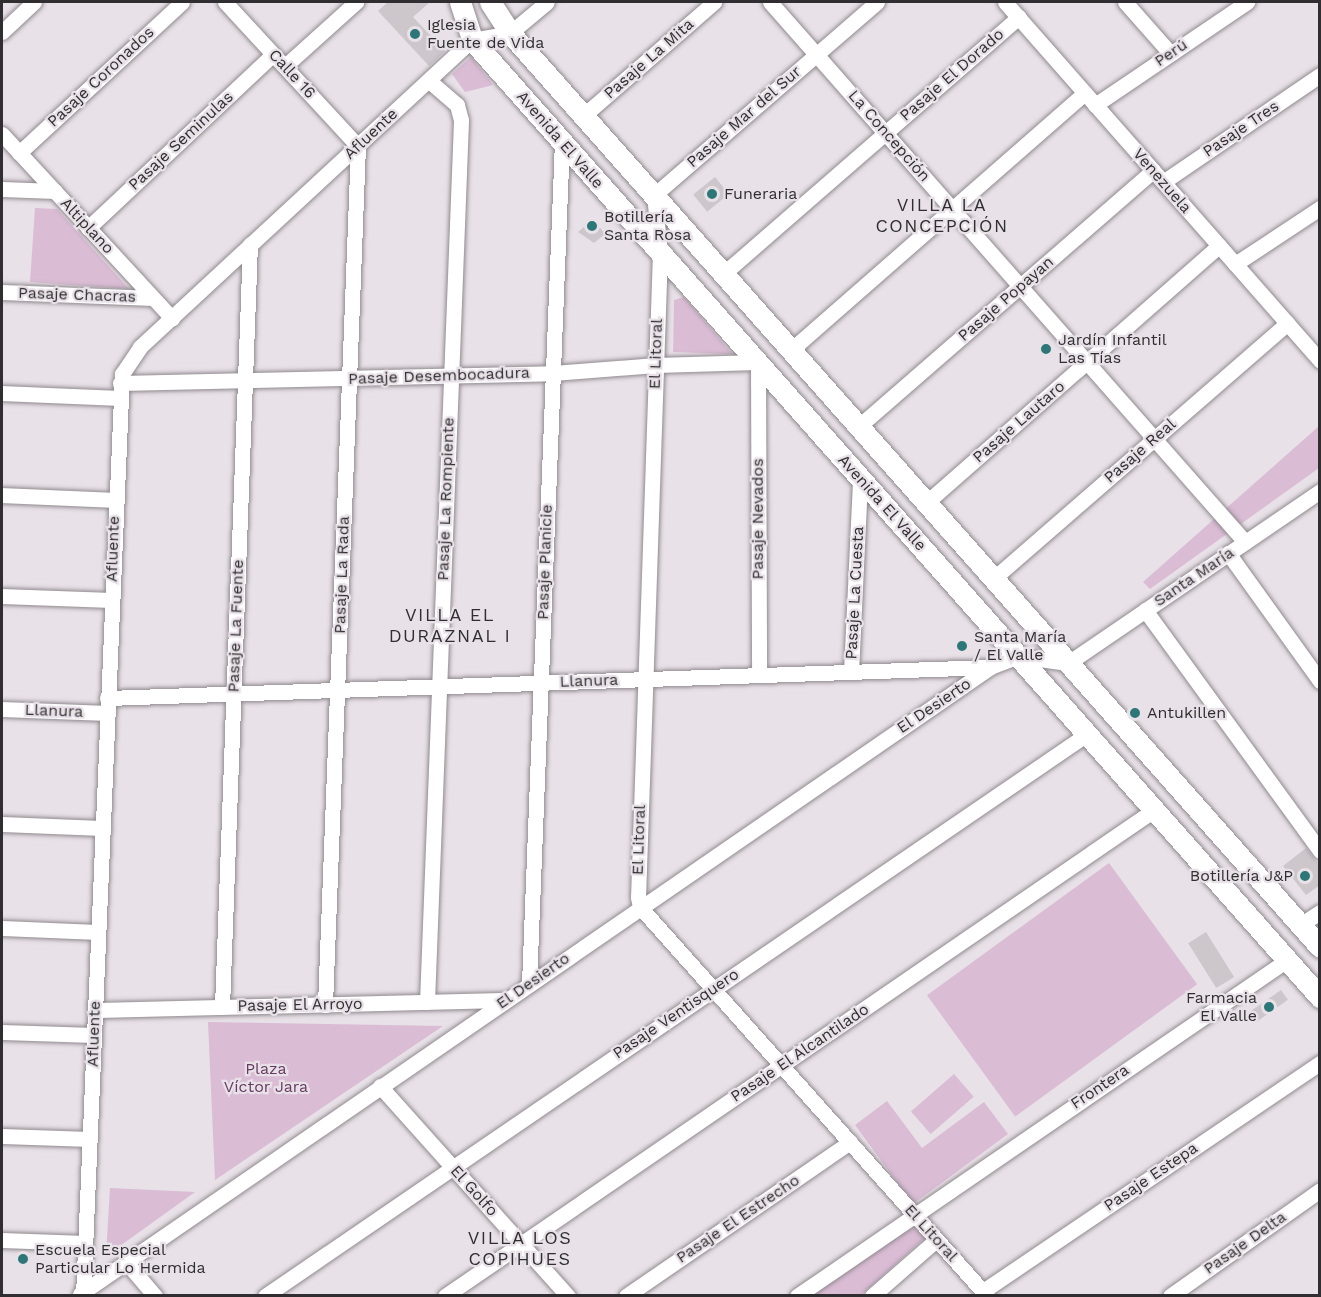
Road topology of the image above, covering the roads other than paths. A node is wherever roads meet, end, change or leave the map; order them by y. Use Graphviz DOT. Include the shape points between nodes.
graph roads {
  1 [pos="34,2"];
  2 [pos="182,2"];
  3 [pos="225,2"];
  4 [pos="356,2"];
  5 [pos="460,2"];
  6 [pos="490,2"];
  7 [pos="547,2"];
  8 [pos="714,2"];
  9 [pos="770,2"];
  10 [pos="877,2"];
  11 [pos="1125,2"];
  12 [pos="1236,4"];
  13 [pos="1015,8"];
  14 [pos="2,32"];
  15 [pos="510,33"];
  16 [pos="472,40"];
  17 [pos="273,54"];
  18 [pos="816,54"];
  19 [pos="1171,54"];
  20 [pos="285,66"];
  21 [pos="1320,75"];
  22 [pos="429,81"];
  23 [pos="1085,93"];
  24 [pos="1095,105"];
  25 [pos="583,116"];
  26 [pos="885,133"];
  27 [pos="2,134"];
  28 [pos="562,141"];
  29 [pos="358,146"];
  30 [pos="19,153"];
  31 [pos="1158,177"];
  32 [pos="2,189"];
  33 [pos="54,191"];
  34 [pos="654,195"];
  35 [pos="1320,208"];
  36 [pos="952,209"];
  37 [pos="88,228"];
  38 [pos="250,245"];
  39 [pos="1219,246"];
  40 [pos="660,252"];
  41 [pos="1235,264"];
  42 [pos="723,274"];
  43 [pos="1020,286"];
  44 [pos="2,292"];
  45 [pos="153,298"];
  46 [pos="172,318"];
  47 [pos="1287,323"];
  48 [pos="1314,344"];
  49 [pos="786,345"];
  50 [pos="1320,361"];
  51 [pos="758,362"];
  52 [pos="1087,362"];
  53 [pos="656,365"];
  54 [pos="553,373"];
  55 [pos="451,376"];
  56 [pos="349,378"];
  57 [pos="245,382"];
  58 [pos="120,390"];
  59 [pos="2,393"];
  60 [pos="858,427"];
  61 [pos="1154,438"];
  62 [pos="861,479"];
  63 [pos="2,495"];
  64 [pos="1317,497"];
  65 [pos="115,500"];
  66 [pos="927,503"];
  67 [pos="1245,542"];
  68 [pos="1228,553"];
  69 [pos="993,579"];
  70 [pos="2,596"];
  71 [pos="111,600"];
  72 [pos="1145,610"];
  73 [pos="1018,656"];
  74 [pos="1068,663"];
  75 [pos="990,667"];
  76 [pos="851,672"];
  77 [pos="759,675"];
  78 [pos="644,679"];
  79 [pos="1320,681"];
  80 [pos="541,682"];
  81 [pos="439,686"];
  82 [pos="337,690"];
  83 [pos="234,693"];
  84 [pos="107,705"];
  85 [pos="2,709"];
  86 [pos="1087,734"];
  87 [pos="1154,810"];
  88 [pos="2,824"];
  89 [pos="102,828"];
  90 [pos="1320,852"];
  91 [pos="640,908"];
  92 [pos="1320,912"];
  93 [pos="1300,925"];
  94 [pos="2,928"];
  95 [pos="98,932"];
  96 [pos="1320,947"];
  97 [pos="1287,960"];
  98 [pos="529,984"];
  99 [pos="712,989"];
  100 [pos="1320,997"];
  101 [pos="505,1000"];
  102 [pos="426,1002"];
  103 [pos="325,1005"];
  104 [pos="222,1007"];
  105 [pos="95,1010"];
  106 [pos="2,1032"];
  107 [pos="94,1035"];
  108 [pos="1320,1063"];
  109 [pos="782,1066"];
  110 [pos="380,1086"];
  111 [pos="2,1136"];
  112 [pos="90,1139"];
  113 [pos="850,1142"];
  114 [pos="452,1166"];
  115 [pos="1320,1190"];
  116 [pos="914,1214"];
  117 [pos="937,1239"];
  118 [pos="2,1240"];
  119 [pos="86,1243"];
  120 [pos="521,1243"];
  121 [pos="126,1262"];
  122 [pos="985,1293"];
  123 [pos="81,1294"];
  124 [pos="155,1296"];
  125 [pos="265,1296"];
  126 [pos="445,1296"];
  127 [pos="568,1296"];
  128 [pos="626,1296"];
  129 [pos="797,1296"];
  130 [pos="872,1296"];
  131 [pos="1170,1296"];
  1 -- 14 [label="street"];
  2 -- 30 [label="street, Pasaje Coronados"];
  3 -- 17 [label="street, Calle 16"];
  4 -- 20 [label="street"];
  5 -- 16 [label="street, Avenida El Valle"];
  6 -- 15 [label="street, Avenida El Valle"];
  7 -- 15 [label="street"];
  8 -- 25 [label="street, Pasaje La Mita"];
  9 -- 18 [label="street, La Concepción"];
  10 -- 18 [label="street, Pasaje Mar del Sur"];
  11 -- 19 [label="street"];
  12 -- 19 [label="street, Perú"];
  13 -- 23 [label="street, Venezuela"];
  13 -- 26 [label="street, Pasaje El Dorado"];
  15 -- 16 [label="street"];
  15 -- 25 [label="street, Avenida El Valle"];
  16 -- 22 [label="street, Afluente"];
  16 -- 28 [label="street, Avenida El Valle"];
  17 -- 20 [label="street, Calle 16"];
  17 -- 37 [label="street, Pasaje Seminulas"];
  18 -- 26 [label="street, La Concepción"];
  18 -- 34 [label="street, Pasaje Mar del Sur"];
  19 -- 24 [label="street, Perú"];
  20 -- 29 [label="street, Calle 16"];
  21 -- 31 [label="street, Pasaje Tres"];
  22 -- 29 [label="street, Afluente"];
  22 -- 55 [label="street, Pasaje La Rompiente" via="457,105 460,115"];
  23 -- 24 [label="street, Venezuela"];
  23 -- 36 [label="street"];
  24 -- 31 [label="street, Venezuela"];
  25 -- 34 [label="street, Avenida El Valle"];
  26 -- 36 [label="street, La Concepción"];
  26 -- 42 [label="street, Pasaje El Dorado"];
  27 -- 30 [label="street, Altiplano"];
  28 -- 40 [label="street, Avenida El Valle"];
  28 -- 54 [label="street, Pasaje Planicie"];
  29 -- 38 [label="street, Afluente"];
  29 -- 56 [label="street, Pasaje La Rada"];
  30 -- 33 [label="street, Altiplano"];
  31 -- 39 [label="street, Venezuela"];
  31 -- 43 [label="street, Pasaje Popayan"];
  32 -- 33 [label="street"];
  33 -- 37 [label="street, Altiplano"];
  34 -- 40 [label="street"];
  34 -- 42 [label="street, Avenida El Valle"];
  35 -- 41 [label="street"];
  36 -- 43 [label="street, La Concepción"];
  36 -- 49 [label="street"];
  37 -- 45 [label="street, Altiplano"];
  38 -- 46 [label="street, Afluente"];
  38 -- 57 [label="street, Pasaje La Fuente"];
  39 -- 41 [label="street, Venezuela"];
  39 -- 52 [label="street, Pasaje Lautaro"];
  40 -- 51 [label="street, Avenida El Valle"];
  40 -- 53 [label="street, El Litoral"];
  41 -- 47 [label="street, Venezuela"];
  42 -- 49 [label="street, Avenida El Valle"];
  43 -- 52 [label="street, La Concepción"];
  43 -- 60 [label="street, Pasaje Popayan"];
  44 -- 45 [label="street, Pasaje Chacras"];
  45 -- 46 [label="street, Altiplano"];
  46 -- 58 [label="street, Afluente" via="132,356"];
  47 -- 48 [label="street, Venezuela"];
  47 -- 61 [label="street, Pasaje Real"];
  48 -- 50 [label="street, Venezuela"];
  49 -- 51 [label="street"];
  49 -- 60 [label="street, Avenida El Valle"];
  51 -- 53 [label="street, Pasaje Desembocadura"];
  51 -- 62 [label="street, Avenida El Valle"];
  51 -- 77 [label="street, Pasaje Nevados"];
  52 -- 61 [label="street, La Concepción"];
  52 -- 66 [label="street, Pasaje Lautaro"];
  53 -- 54 [label="street, Pasaje Desembocadura"];
  53 -- 78 [label="street, El Litoral"];
  54 -- 55 [label="street, Pasaje Desembocadura"];
  54 -- 80 [label="street, Pasaje Planicie"];
  55 -- 56 [label="street, Pasaje Desembocadura"];
  55 -- 81 [label="street, Pasaje La Rompiente"];
  56 -- 57 [label="street, Pasaje Desembocadura"];
  56 -- 82 [label="street, Pasaje La Rada"];
  57 -- 58 [label="street, Pasaje Desembocadura"];
  57 -- 83 [label="street, Pasaje La Fuente"];
  58 -- 59 [label="street, Pasaje Desembocadura"];
  58 -- 65 [label="street, Afluente"];
  60 -- 66 [label="street, Avenida El Valle"];
  61 -- 67 [label="street, La Concepción"];
  61 -- 69 [label="street, Pasaje Real"];
  62 -- 73 [label="street, Avenida El Valle"];
  62 -- 76 [label="street, Pasaje La Cuesta"];
  63 -- 65 [label="street"];
  64 -- 67 [label="street, Santa María"];
  65 -- 71 [label="street, Afluente"];
  66 -- 69 [label="street, Avenida El Valle"];
  67 -- 68 [label="street, Santa María"];
  68 -- 72 [label="street, Santa María"];
  68 -- 79 [label="street"];
  69 -- 74 [label="street, Avenida El Valle"];
  70 -- 71 [label="street"];
  71 -- 84 [label="street, Afluente"];
  72 -- 74 [label="street, Santa María"];
  72 -- 90 [label="street"];
  73 -- 74 [label="street, Llanura"];
  73 -- 75 [label="street, Llanura"];
  73 -- 86 [label="street, Avenida El Valle"];
  74 -- 93 [label="street, Avenida El Valle"];
  75 -- 76 [label="street, Llanura"];
  75 -- 91 [label="street, El Desierto"];
  76 -- 77 [label="street, Llanura"];
  77 -- 78 [label="street, Llanura"];
  78 -- 80 [label="street, Llanura"];
  78 -- 91 [label="street, El Litoral" via="637,885"];
  80 -- 81 [label="street, Llanura"];
  80 -- 98 [label="street, Pasaje Planicie"];
  81 -- 82 [label="street, Llanura"];
  81 -- 102 [label="street, Pasaje La Rompiente"];
  82 -- 83 [label="street, Llanura"];
  82 -- 103 [label="street, Pasaje La Rada"];
  83 -- 84 [label="street, Llanura"];
  83 -- 104 [label="street, Pasaje La Fuente"];
  84 -- 85 [label="street, Llanura"];
  84 -- 89 [label="street, Afluente"];
  86 -- 87 [label="street, Avenida El Valle"];
  86 -- 99 [label="street, Pasaje Ventisquero"];
  87 -- 97 [label="street, Avenida El Valle"];
  87 -- 109 [label="street, Pasaje El Alcantilado"];
  88 -- 89 [label="street"];
  89 -- 95 [label="street, Afluente"];
  91 -- 98 [label="street, El Desierto"];
  91 -- 99 [label="street, El Litoral"];
  92 -- 93 [label="street"];
  93 -- 96 [label="street, Avenida El Valle"];
  94 -- 95 [label="street"];
  95 -- 105 [label="street, Afluente"];
  97 -- 100 [label="street, Avenida El Valle"];
  97 -- 116 [label="street, Frontera"];
  98 -- 101 [label="street, El Desierto"];
  99 -- 109 [label="street, El Litoral"];
  99 -- 114 [label="street, Pasaje Ventisquero"];
  101 -- 102 [label="street, Pasaje El Arroyo"];
  101 -- 110 [label="street, El Desierto"];
  102 -- 103 [label="street, Pasaje El Arroyo"];
  103 -- 104 [label="street, Pasaje El Arroyo"];
  104 -- 105 [label="street, Pasaje El Arroyo"];
  105 -- 107 [label="street, Afluente"];
  106 -- 107 [label="street"];
  107 -- 112 [label="street, Afluente"];
  108 -- 122 [label="street, Pasaje Estepa"];
  109 -- 113 [label="street, El Litoral"];
  109 -- 120 [label="street, Pasaje El Alcantilado"];
  110 -- 114 [label="street, El Golfo"];
  110 -- 121 [label="street, El Desierto"];
  111 -- 112 [label="street"];
  112 -- 119 [label="street, Afluente"];
  113 -- 116 [label="street, El Litoral"];
  113 -- 128 [label="street, Pasaje El Estrecho"];
  114 -- 120 [label="street, El Golfo"];
  114 -- 125 [label="street, Pasaje Ventisquero"];
  115 -- 131 [label="street, Pasaje Delta"];
  116 -- 117 [label="street, El Litoral"];
  116 -- 129 [label="street, Frontera"];
  117 -- 122 [label="street, El Litoral"];
  117 -- 130 [label="street"];
  118 -- 119 [label="street"];
  119 -- 123 [label="street, Afluente"];
  120 -- 126 [label="street, Pasaje El Alcantilado"];
  120 -- 127 [label="street, El Golfo"];
  121 -- 123 [label="street, El Desierto"];
  121 -- 124 [label="street"];
}
